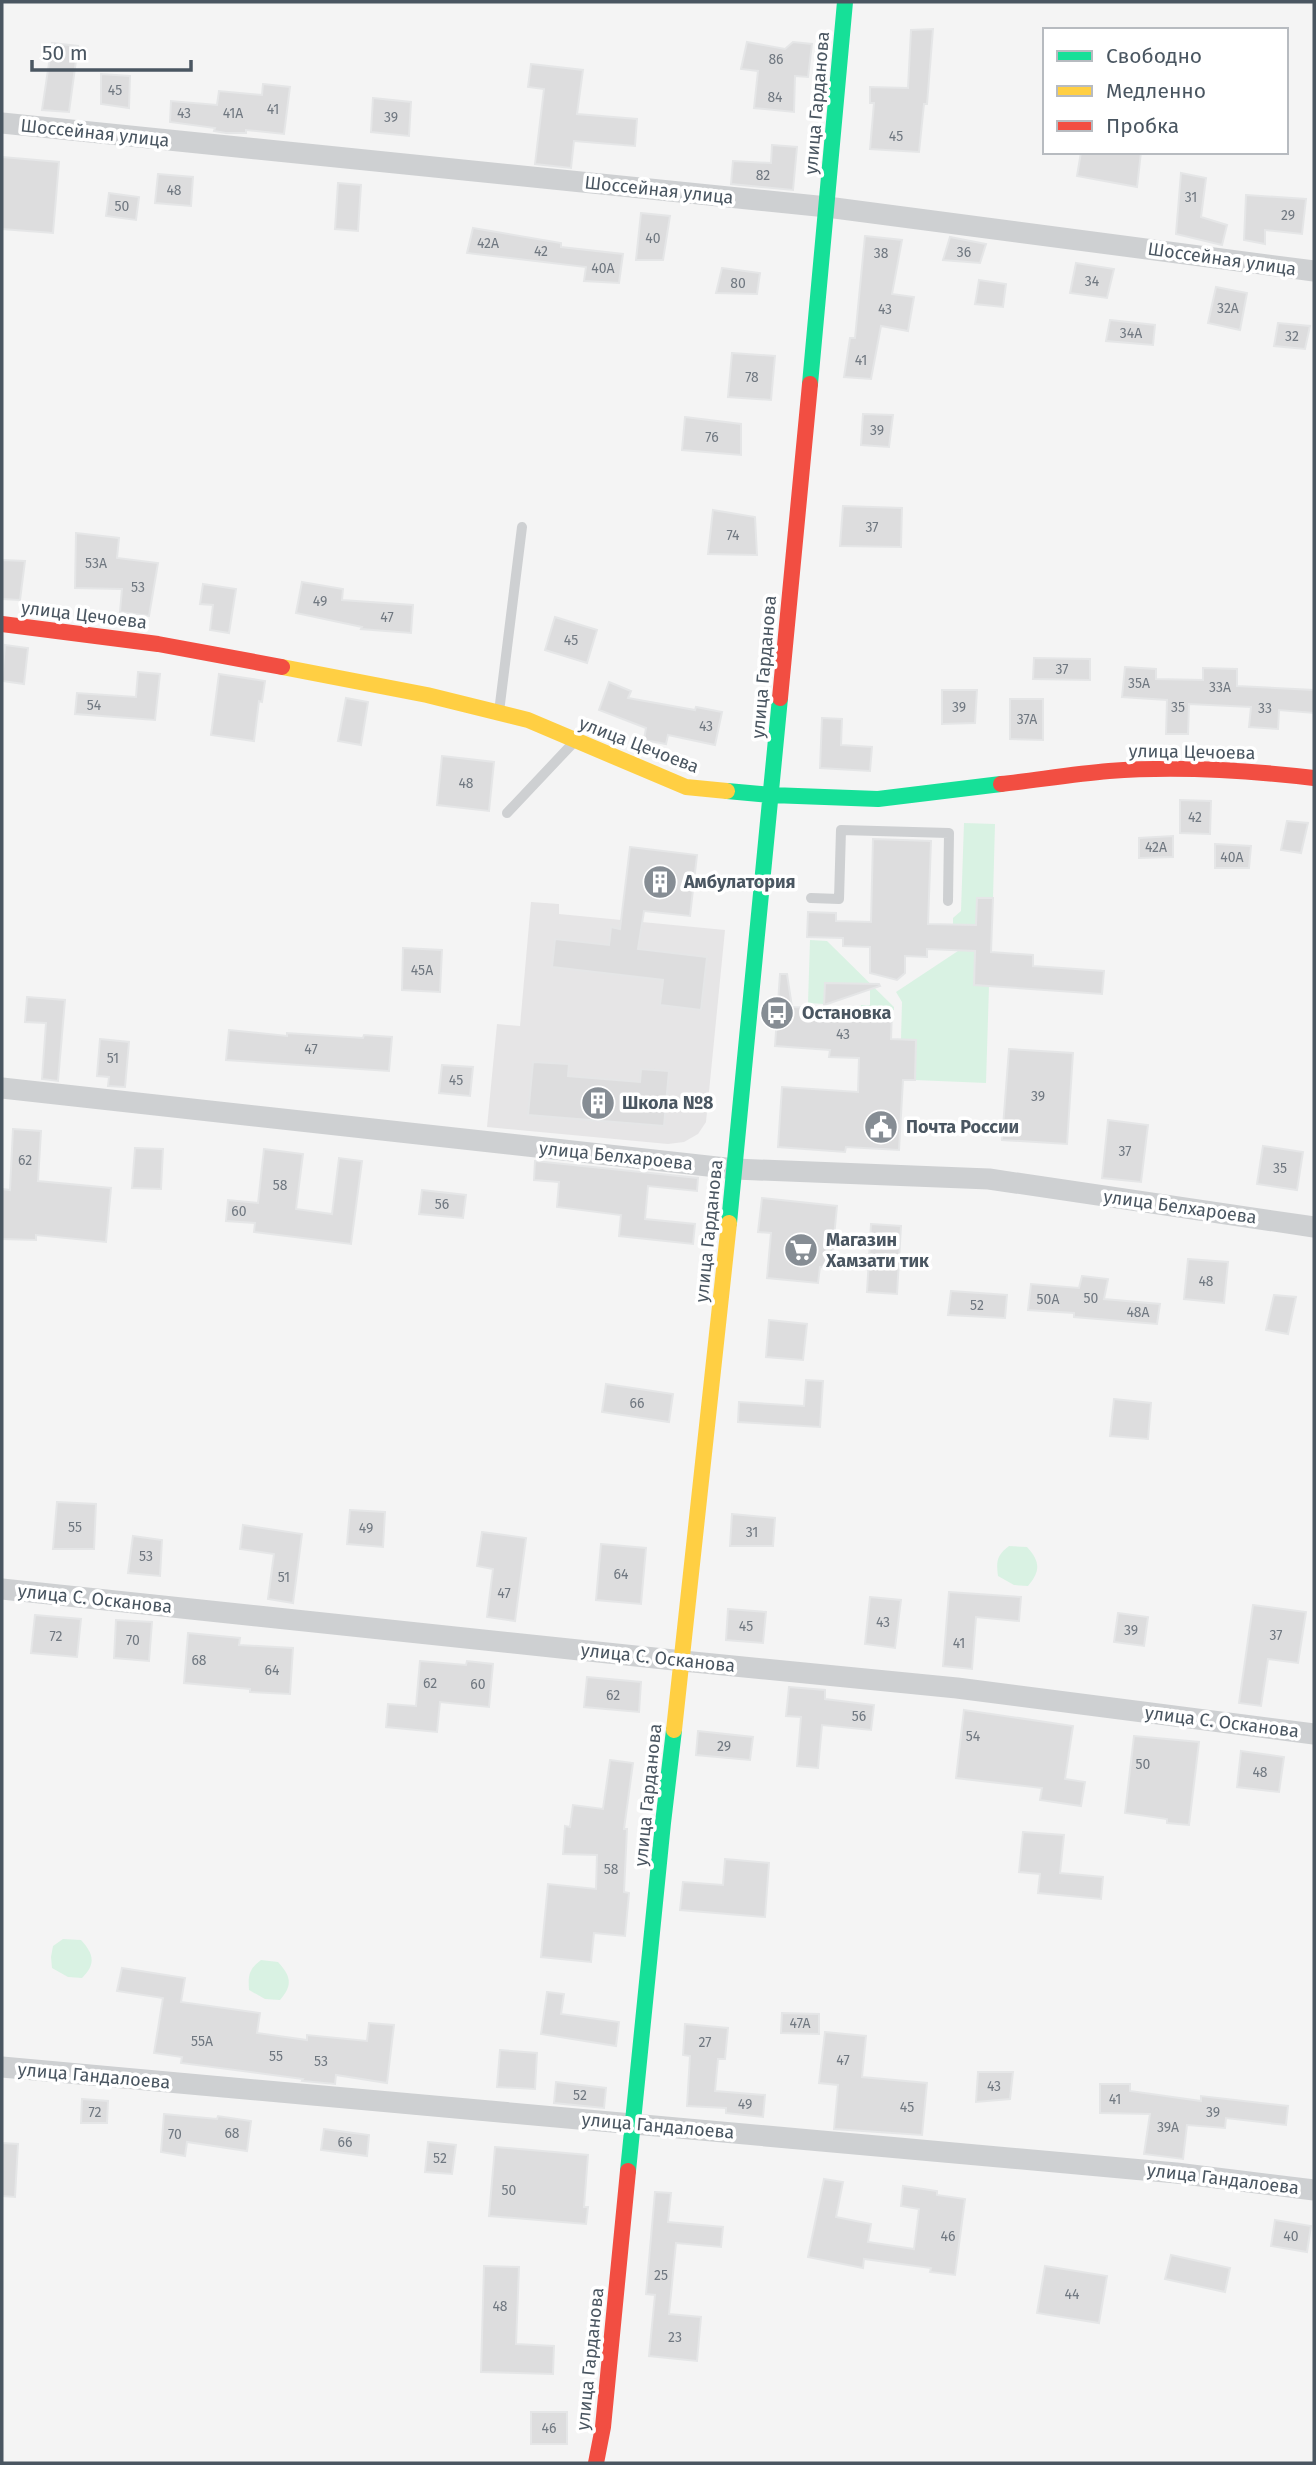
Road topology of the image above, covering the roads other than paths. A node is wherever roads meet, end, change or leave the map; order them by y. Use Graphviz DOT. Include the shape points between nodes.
graph roads {
  1 [pos="845,2"];
  2 [pos="2,123"];
  3 [pos="827,207"];
  4 [pos="1314,271"];
  5 [pos="522,527"];
  6 [pos="2,624"];
  7 [pos="499,713"];
  8 [pos="575,741"];
  9 [pos="1314,778"];
  10 [pos="771,795"];
  11 [pos="507,813"];
  12 [pos="811,898"];
  13 [pos="948,901"];
  14 [pos="2,1088"];
  15 [pos="735,1169"];
  16 [pos="1314,1227"];
  17 [pos="2,1589"];
  18 [pos="683,1661"];
  19 [pos="1314,1734"];
  20 [pos="2,2067"];
  21 [pos="634,2123"];
  22 [pos="1314,2190"];
  23 [pos="596,2463"];
  1 -- 3 [label="street, улица Гарданова"];
  2 -- 3 [label="street, Шоссейная улица"];
  3 -- 4 [label="street, Шоссейная улица"];
  3 -- 10 [label="street, улица Гарданова"];
  5 -- 7 [label="lane"];
  6 -- 7 [label="street, улица Цечоева" via="159,644"];
  7 -- 8 [label="street, улица Цечоева"];
  8 -- 10 [label="street, улица Цечоева" via="686,787"];
  8 -- 11 [label="lane"];
  9 -- 10 [label="street, улица Цечоева" via="1145,769 878,799"];
  10 -- 15 [label="street, улица Гарданова"];
  12 -- 13 [label="lane" via="839,899 841,830 949,828"];
  14 -- 15 [label="street, улица Белхароева"];
  15 -- 16 [label="street, улица Белхароева" via="989,1179"];
  15 -- 18 [label="street, улица Гарданова"];
  17 -- 18 [label="street, улица С. Осканова"];
  18 -- 19 [label="street, улица С. Осканова" via="957,1688"];
  18 -- 21 [label="street, улица Гарданова"];
  20 -- 21 [label="street, улица Гандалоева"];
  21 -- 22 [label="street, улица Гандалоева"];
  21 -- 23 [label="street, улица Гарданова"];
}
